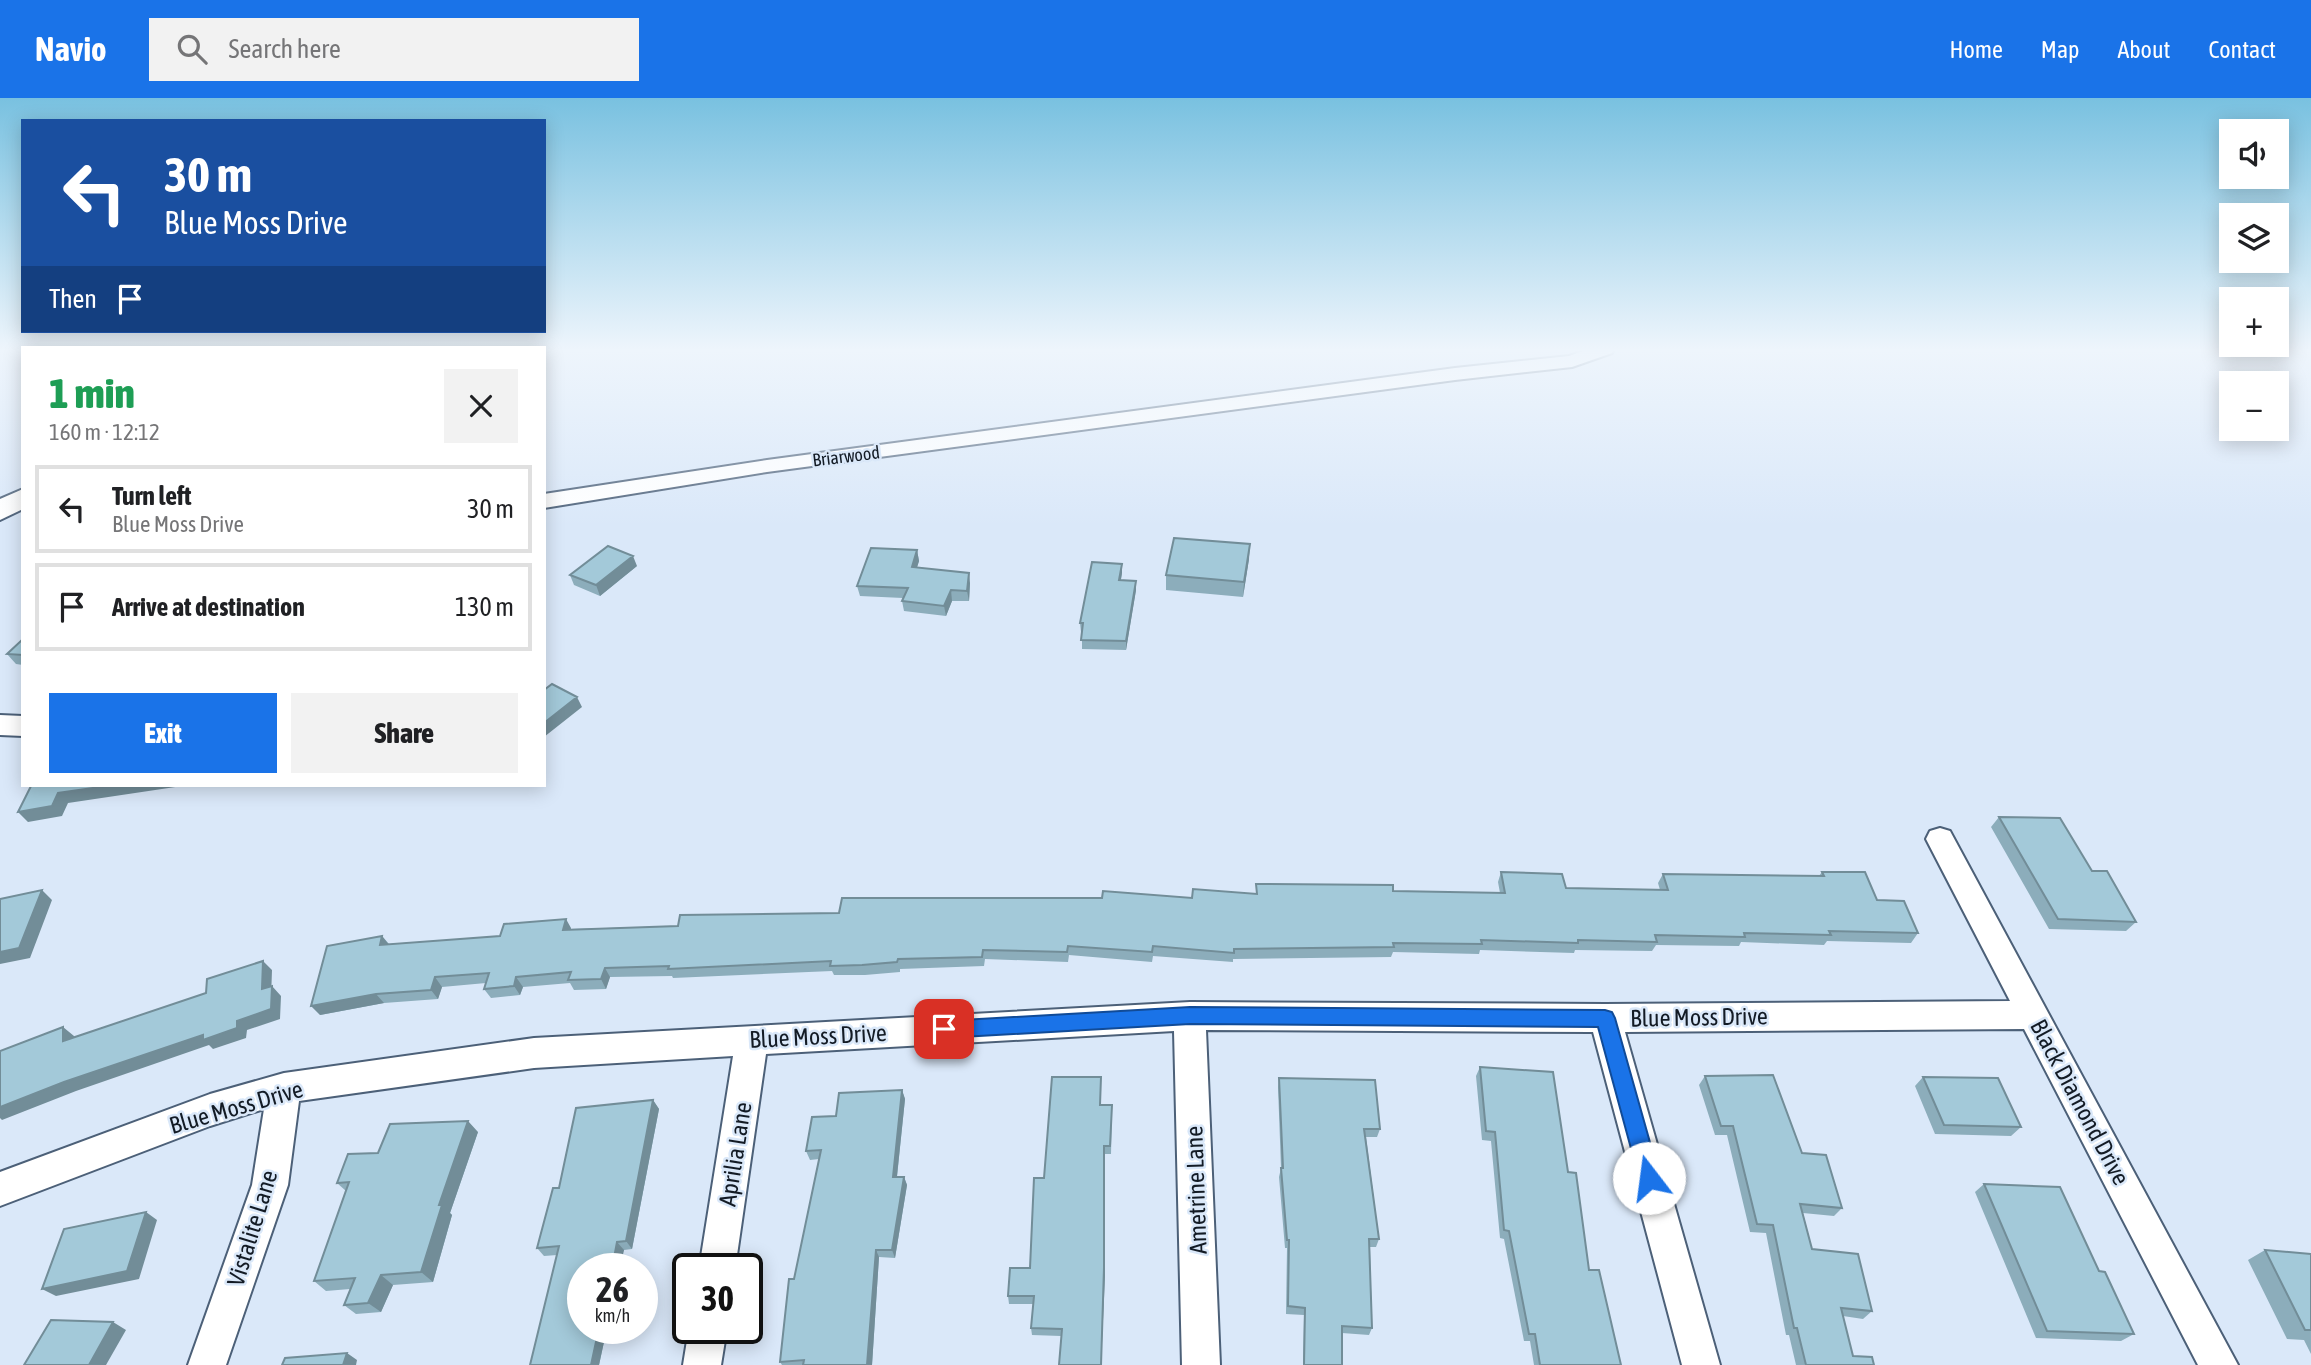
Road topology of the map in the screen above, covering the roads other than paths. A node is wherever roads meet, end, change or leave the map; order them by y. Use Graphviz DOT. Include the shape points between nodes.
graph roads {
  1 [pos="1200,408"];
  2 [pos="21,498"];
  3 [pos="546,501"];
  4 [pos="0,511"];
  5 [pos="0,725"];
  6 [pos="21,726"];
  7 [pos="1940,839"];
  8 [pos="2034,1015"];
  9 [pos="1190,1016"];
  10 [pos="1605,1018"];
  11 [pos="752,1040"];
  12 [pos="284,1088"];
  13 [pos="0,1189"];
  14 [pos="719,1253"];
  15 [pos="705,1344"];
  16 [pos="207,1365"];
  17 [pos="702,1365"];
  18 [pos="1201,1365"];
  19 [pos="1701,1365"];
  20 [pos="2219,1365"];
  1 -- 3 [label="street, Briarwood"];
  2 -- 4 [label="street"];
  5 -- 6 [label="street"];
  7 -- 8 [label="street, Black Diamond Drive"];
  8 -- 10 [label="street, Blue Moss Drive"];
  8 -- 20 [label="street, Black Diamond Drive"];
  9 -- 10 [label="street, Blue Moss Drive"];
  9 -- 11 [label="street, Blue Moss Drive"];
  9 -- 18 [label="street, Ametrine Lane"];
  10 -- 19 [label="street"];
  11 -- 12 [label="street, Blue Moss Drive" via="534,1053"];
  11 -- 14 [label="street, Aprilia Lane"];
  12 -- 13 [label="street, Blue Moss Drive" via="210,1110"];
  12 -- 16 [label="street, Vistalite Lane" via="270,1185"];
  15 -- 17 [label="street"];
}
